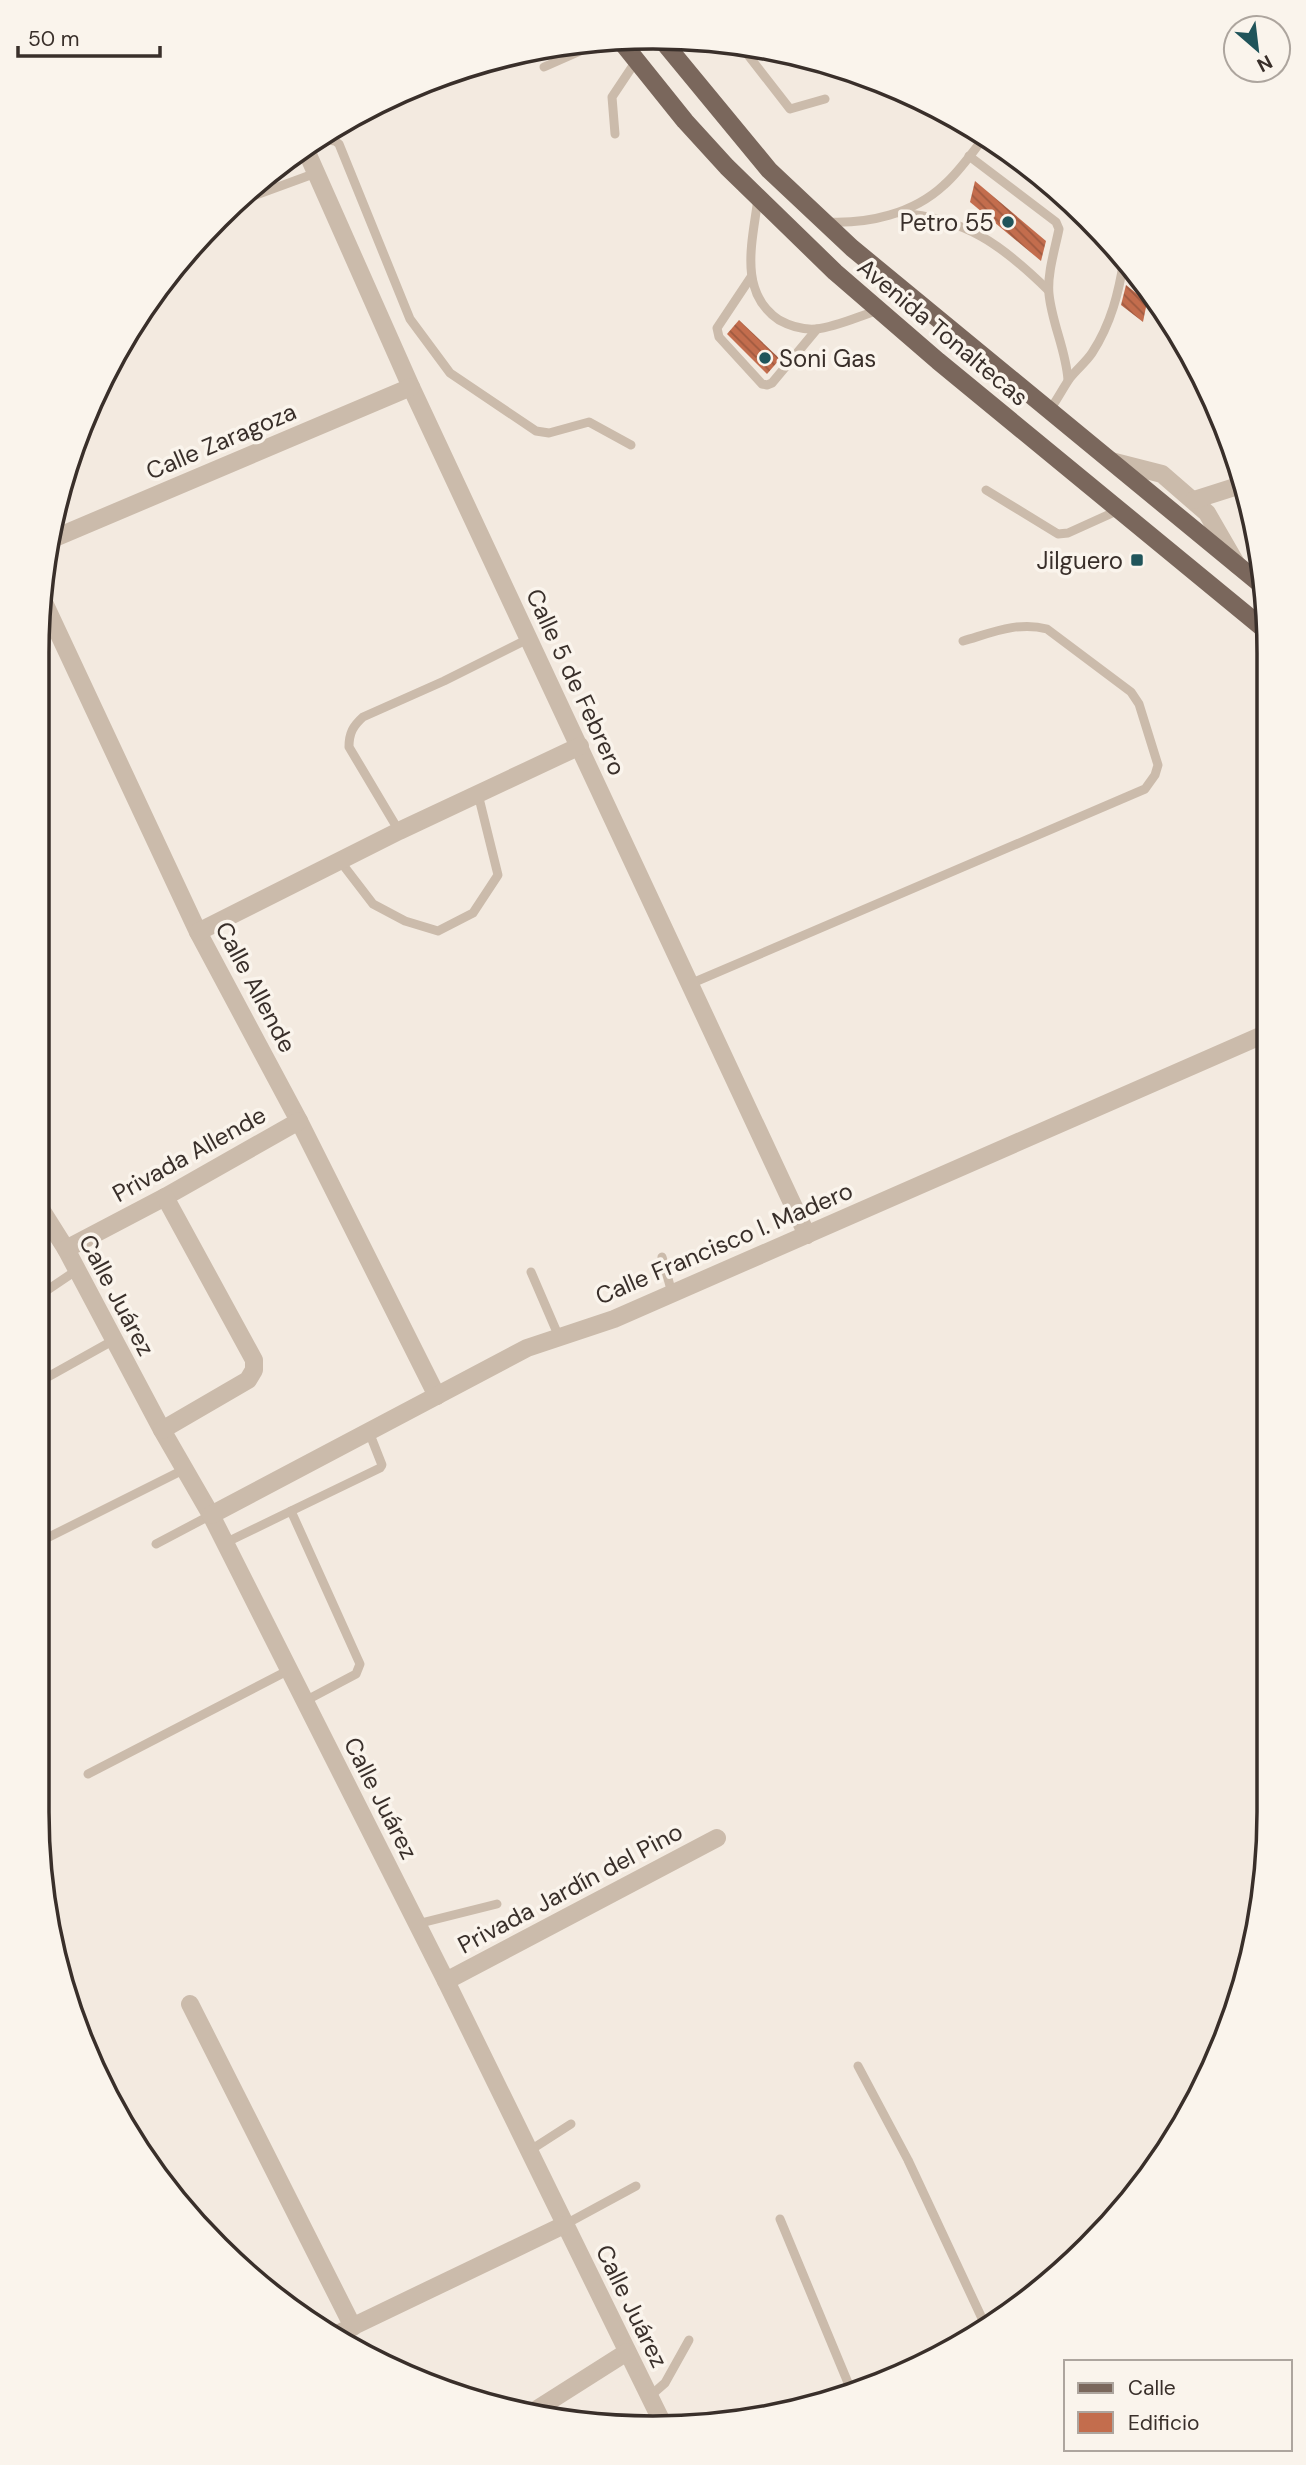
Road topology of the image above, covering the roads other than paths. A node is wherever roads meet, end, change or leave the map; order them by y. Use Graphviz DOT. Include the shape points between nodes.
graph roads {
  1 [pos="670,49"];
  2 [pos="627,50"];
  3 [pos="573,54"];
  4 [pos="749,57"];
  5 [pos="636,61"];
  6 [pos="544,67"];
  7 [pos="825,99"];
  8 [pos="615,134"];
  9 [pos="334,141"];
  10 [pos="979,145"];
  11 [pos="969,156"];
  12 [pos="308,157"];
  13 [pos="316,173"];
  14 [pos="263,192"];
  15 [pos="758,198"];
  16 [pos="896,213"];
  17 [pos="824,222"];
  18 [pos="1121,272"];
  19 [pos="751,277"];
  20 [pos="1048,290"];
  21 [pos="879,310"];
  22 [pos="817,329"];
  23 [pos="1068,380"];
  24 [pos="411,387"];
  25 [pos="1049,411"];
  26 [pos="631,445"];
  27 [pos="1111,461"];
  28 [pos="1233,487"];
  29 [pos="986,490"];
  30 [pos="1194,500"];
  31 [pos="1119,510"];
  32 [pos="61,535"];
  33 [pos="1237,565"];
  34 [pos="1252,578"];
  35 [pos="50,615"];
  36 [pos="1256,623"];
  37 [pos="528,639"];
  38 [pos="963,641"];
  39 [pos="580,746"];
  40 [pos="478,794"];
  41 [pos="399,831"];
  42 [pos="340,861"];
  43 [pos="198,932"];
  44 [pos="690,984"];
  45 [pos="1257,1038"];
  46 [pos="299,1121"];
  47 [pos="165,1197"];
  48 [pos="49,1222"];
  49 [pos="807,1235"];
  50 [pos="66,1250"];
  51 [pos="662,1257"];
  52 [pos="77,1270"];
  53 [pos="531,1272"];
  54 [pos="49,1289"];
  55 [pos="672,1293"];
  56 [pos="559,1338"];
  57 [pos="114,1340"];
  58 [pos="49,1376"];
  59 [pos="437,1396"];
  60 [pos="162,1430"];
  61 [pos="369,1432"];
  62 [pos="185,1469"];
  63 [pos="291,1511"];
  64 [pos="211,1515"];
  65 [pos="49,1537"];
  66 [pos="225,1543"];
  67 [pos="156,1544"];
  68 [pos="289,1670"];
  69 [pos="305,1701"];
  70 [pos="88,1774"];
  71 [pos="717,1838"];
  72 [pos="496,1904"];
  73 [pos="417,1924"];
  74 [pos="446,1981"];
  75 [pos="190,2004"];
  76 [pos="858,2066"];
  77 [pos="571,2124"];
  78 [pos="528,2151"];
  79 [pos="636,2186"];
  80 [pos="780,2219"];
  81 [pos="564,2225"];
  82 [pos="982,2318"];
  83 [pos="353,2327"];
  84 [pos="344,2331"];
  85 [pos="689,2340"];
  86 [pos="627,2353"];
  87 [pos="848,2384"];
  88 [pos="649,2397"];
  89 [pos="543,2405"];
  90 [pos="659,2416"];
  1 -- 17 [label="main road, Avenida Tonaltecas" via="769,170"];
  2 -- 5 [label="main road, Avenida Tonaltecas"];
  3 -- 6 [label="lane"];
  4 -- 7 [label="lane" via="789,110"];
  5 -- 8 [label="lane" via="612,97"];
  5 -- 15 [label="main road, Avenida Tonaltecas"];
  9 -- 26 [label="lane" via="339,144 410,318 450,373 536,431 549,433 589,422"];
  10 -- 11 [label="lane"];
  11 -- 16 [label="lane" via="945,185"];
  11 -- 20 [label="lane" via="1056,222 1059,229"];
  12 -- 13 [label="street, Calle 5 de Febrero"];
  13 -- 14 [label="lane"];
  13 -- 24 [label="street, Calle 5 de Febrero"];
  15 -- 19 [label="lane"];
  15 -- 21 [label="main road, Avenida Tonaltecas"];
  16 -- 17 [label="lane" via="861,222"];
  16 -- 20 [label="lane" via="940,219 981,235"];
  17 -- 25 [label="main road, Avenida Tonaltecas"];
  18 -- 23 [label="lane" via="1107,327 1091,355"];
  19 -- 22 [label="lane" via="759,299 774,316 794,327"];
  19 -- 22 [label="lane" via="717,332 762,384 772,383"];
  20 -- 23 [label="lane"];
  21 -- 22 [label="lane"];
  21 -- 31 [label="main road, Avenida Tonaltecas"];
  23 -- 25 [label="lane"];
  24 -- 32 [label="street, Calle Zaragoza"];
  24 -- 37 [label="street, Calle 5 de Febrero"];
  25 -- 27 [label="main road, Avenida Tonaltecas"];
  27 -- 30 [label="street" via="1162,474"];
  27 -- 33 [label="main road, Avenida Tonaltecas"];
  28 -- 30 [label="street"];
  29 -- 31 [label="lane" via="1058,534"];
  30 -- 33 [label="street" via="1207,513"];
  31 -- 36 [label="main road, Avenida Tonaltecas"];
  33 -- 34 [label="main road, Avenida Tonaltecas"];
  35 -- 43 [label="street, Calle Allende"];
  37 -- 39 [label="street, Calle 5 de Febrero"];
  37 -- 41 [label="lane" via="355,724 349,747"];
  38 -- 44 [label="lane" via="1015,626 1047,629 1131,692 1158,765 1145,789"];
  39 -- 40 [label="street"];
  39 -- 44 [label="street, Calle 5 de Febrero"];
  40 -- 41 [label="street"];
  40 -- 42 [label="lane" via="498,875 473,913 438,931 373,904"];
  41 -- 42 [label="street"];
  42 -- 43 [label="street"];
  43 -- 46 [label="street, Calle Allende"];
  44 -- 49 [label="street, Calle 5 de Febrero"];
  45 -- 49 [label="street, Calle Francisco I. Madero"];
  46 -- 47 [label="street, Privada Allende"];
  46 -- 59 [label="street, Calle Allende"];
  47 -- 50 [label="street, Privada Allende"];
  47 -- 60 [label="street" via="254,1360 254,1370 248,1380"];
  48 -- 50 [label="street, Calle Juárez"];
  49 -- 55 [label="street, Calle Francisco I. Madero"];
  50 -- 52 [label="street, Calle Juárez"];
  51 -- 55 [label="lane"];
  52 -- 54 [label="lane"];
  52 -- 57 [label="street, Calle Juárez"];
  53 -- 56 [label="lane"];
  55 -- 56 [label="street, Calle Francisco I. Madero"];
  56 -- 59 [label="street, Calle Francisco I. Madero" via="527,1348"];
  57 -- 58 [label="lane"];
  57 -- 60 [label="street, Calle Juárez"];
  59 -- 61 [label="street, Calle Francisco I. Madero"];
  60 -- 62 [label="street, Calle Juárez"];
  61 -- 63 [label="lane" via="380,1468"];
  61 -- 64 [label="street, Calle Francisco I. Madero"];
  62 -- 64 [label="street, Calle Juárez"];
  62 -- 65 [label="lane"];
  63 -- 66 [label="lane"];
  63 -- 69 [label="lane" via="360,1664 356,1674"];
  64 -- 66 [label="street, Calle Juárez"];
  64 -- 67 [label="lane"];
  66 -- 68 [label="street, Calle Juárez"];
  68 -- 69 [label="street, Calle Juárez"];
  68 -- 70 [label="lane"];
  69 -- 73 [label="street, Calle Juárez"];
  71 -- 74 [label="street, Privada Jardín del Pino"];
  72 -- 73 [label="lane"];
  73 -- 74 [label="street, Calle Juárez"];
  74 -- 78 [label="street, Calle Juárez"];
  75 -- 83 [label="street"];
  76 -- 82 [label="lane"];
  77 -- 78 [label="lane"];
  78 -- 81 [label="street, Calle Juárez"];
  79 -- 81 [label="lane"];
  80 -- 87 [label="lane"];
  81 -- 83 [label="street"];
  81 -- 86 [label="street, Calle Juárez"];
  83 -- 84 [label="street"];
  85 -- 88 [label="lane" via="666,2383"];
  86 -- 88 [label="street, Calle Juárez"];
  86 -- 89 [label="street"];
  88 -- 90 [label="street, Calle Juárez"];
}
